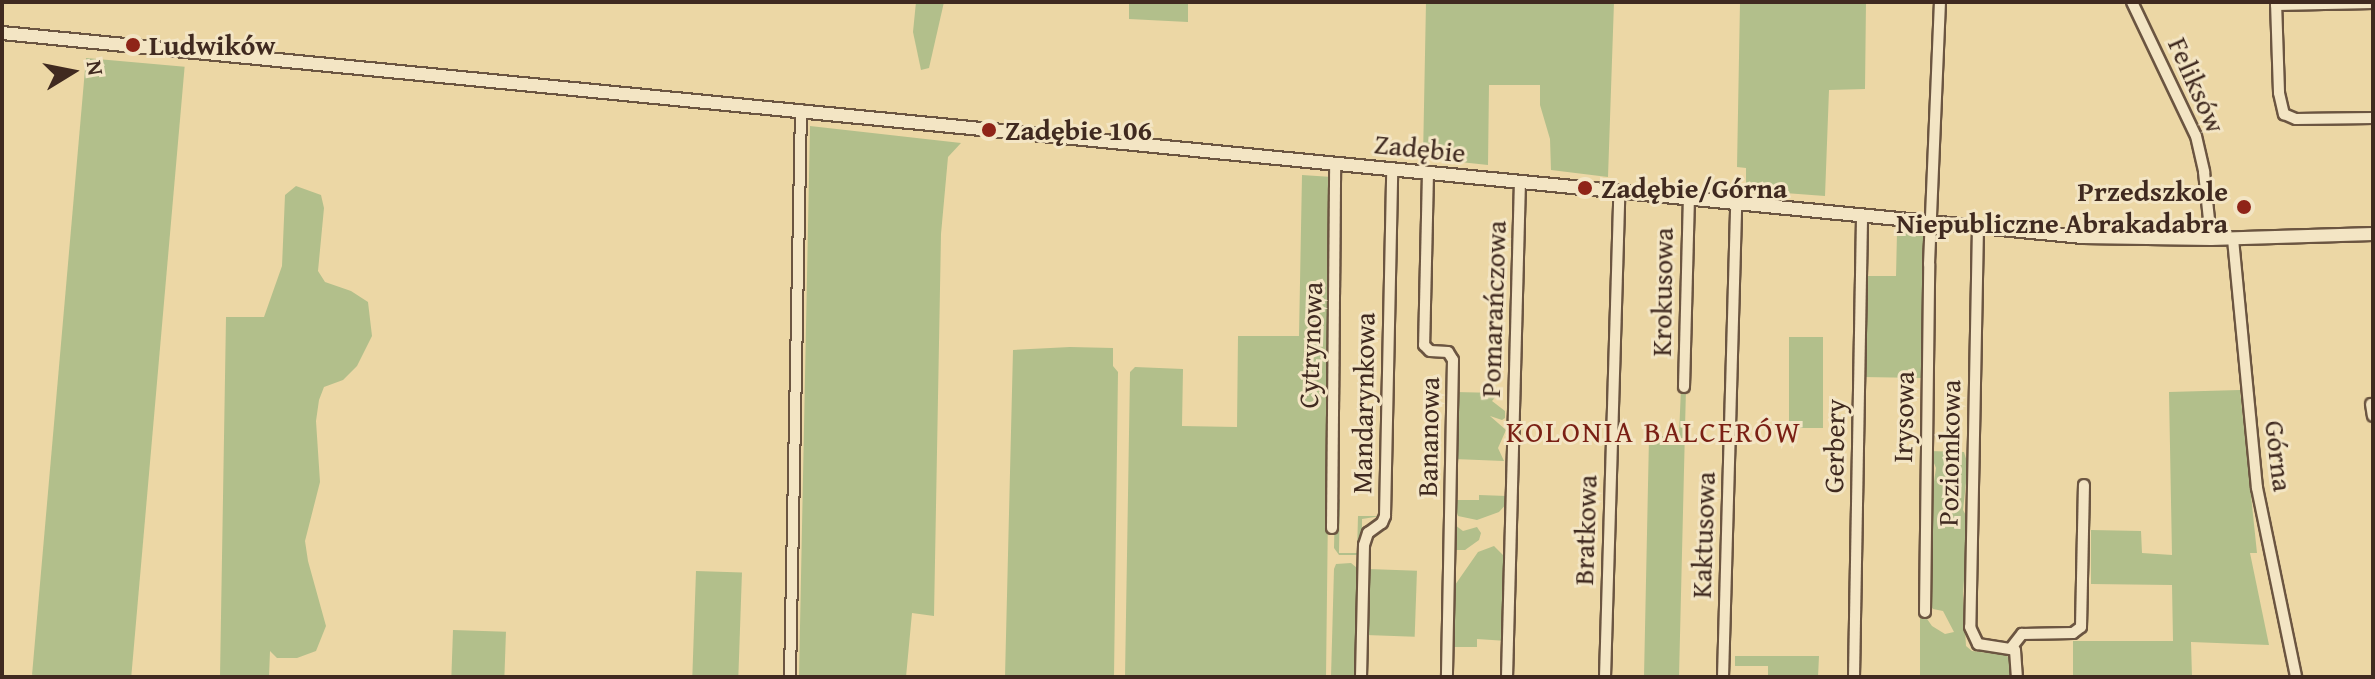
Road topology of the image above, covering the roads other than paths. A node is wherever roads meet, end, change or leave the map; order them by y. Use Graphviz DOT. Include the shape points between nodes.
graph roads {
  1 [pos="1940,2"];
  2 [pos="2132,2"];
  3 [pos="2373,3"];
  4 [pos="2276,4"];
  5 [pos="2,33"];
  6 [pos="801,110"];
  7 [pos="2373,118"];
  8 [pos="1335,163"];
  9 [pos="1392,169"];
  10 [pos="1428,173"];
  11 [pos="1520,182"];
  12 [pos="1619,192"];
  13 [pos="1689,199"];
  14 [pos="1736,203"];
  15 [pos="1862,215"];
  16 [pos="1931,223"];
  17 [pos="1978,227"];
  18 [pos="2373,234"];
  19 [pos="2211,239"];
  20 [pos="2233,239"];
  21 [pos="1684,387"];
  22 [pos="2371,404"];
  23 [pos="2373,416"];
  24 [pos="2084,485"];
  25 [pos="1332,528"];
  26 [pos="1925,612"];
  27 [pos="2011,648"];
  28 [pos="790,677"];
  29 [pos="1361,677"];
  30 [pos="1447,677"];
  31 [pos="1507,677"];
  32 [pos="1605,677"];
  33 [pos="1723,677"];
  34 [pos="1854,677"];
  35 [pos="2017,677"];
  36 [pos="2296,677"];
  1 -- 16 [label="street"];
  2 -- 19 [label="street, Feliksów" via="2196,136"];
  3 -- 4 [label="street"];
  4 -- 7 [label="street" via="2284,114 2296,119"];
  5 -- 6 [label="street, Zadębie"];
  6 -- 8 [label="street, Zadębie"];
  6 -- 28 [label="street"];
  8 -- 9 [label="street, Zadębie"];
  8 -- 25 [label="street, Cytrynowa"];
  9 -- 10 [label="street, Zadębie"];
  9 -- 29 [label="street, Mandarynkowa" via="1385,516 1364,545"];
  10 -- 11 [label="street, Zadębie"];
  10 -- 30 [label="street, Bananowa" via="1424,345 1430,351 1448,352 1453,360"];
  11 -- 12 [label="street, Zadębie"];
  11 -- 31 [label="street, Pomarańczowa"];
  12 -- 13 [label="street, Zadębie"];
  12 -- 32 [label="street, Bratkowa"];
  13 -- 14 [label="street, Zadębie"];
  13 -- 21 [label="street, Krokusowa"];
  14 -- 15 [label="street, Zadębie"];
  14 -- 33 [label="street, Kaktusowa"];
  15 -- 16 [label="street, Zadębie"];
  15 -- 34 [label="street, Gerbery"];
  16 -- 17 [label="street, Zadębie"];
  16 -- 26 [label="street, Irysowa"];
  17 -- 19 [label="street, Zadębie" via="2130,240"];
  17 -- 27 [label="street, Poziomkowa" via="1970,627 1978,644"];
  18 -- 20 [label="street, Zadębie"];
  19 -- 20 [label="street, Zadębie"];
  20 -- 36 [label="street, Górna" via="2257,488"];
  22 -- 23 [label="street"];
  24 -- 27 [label="street" via="2081,627 2073,633 2022,634"];
  27 -- 35 [label="street"];
}
